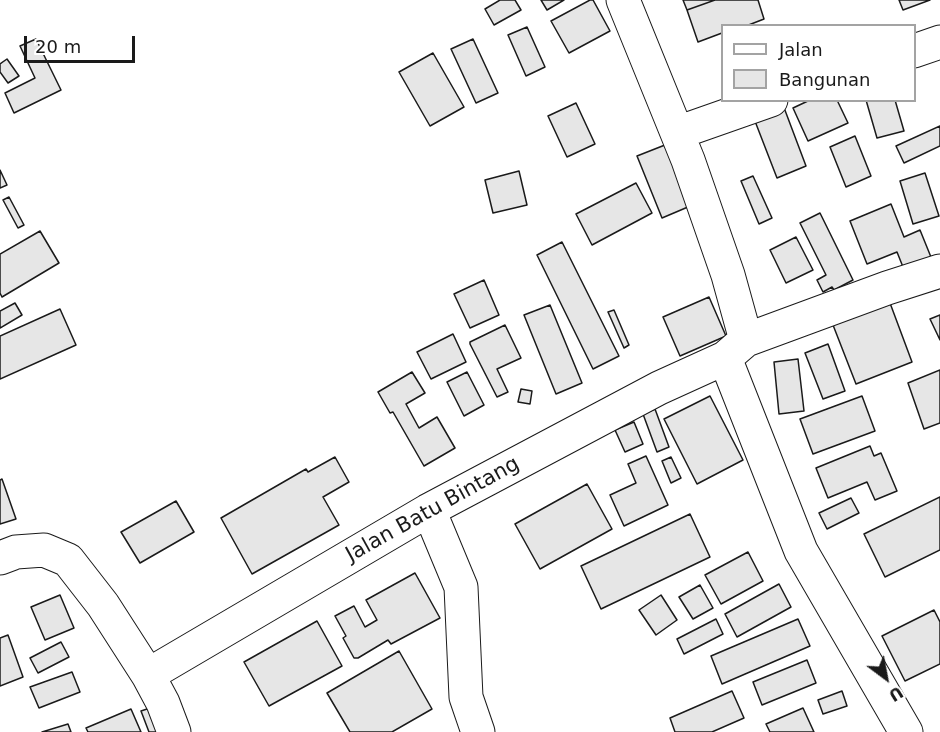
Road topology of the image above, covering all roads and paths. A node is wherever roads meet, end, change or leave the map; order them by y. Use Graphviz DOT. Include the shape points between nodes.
graph roads {
  1 [pos="623,0"];
  2 [pos="940,42"];
  3 [pos="916,51"];
  4 [pos="765,102"];
  5 [pos="677,133"];
  6 [pos="940,271"];
  7 [pos="736,349"];
  8 [pos="429,510"];
  9 [pos="0,558"];
  10 [pos="148,675"];
  11 [pos="174,732"];
  12 [pos="478,732"];
  13 [pos="906,732"];
  1 -- 5 [label="street"];
  2 -- 3 [label="street"];
  4 -- 5 [label="street"];
  5 -- 7 [label="street" via="728,275"];
  6 -- 7 [label="street, Jalan Batu Bintang" via="887,288"];
  7 -- 8 [label="street, Jalan Batu Bintang"];
  7 -- 13 [label="street" via="801,551"];
  8 -- 10 [label="street, Jalan Batu Bintang"];
  8 -- 12 [label="street" via="461,587 466,697"];
  9 -- 10 [label="street" via="16,552 44,550 68,560 103,605"];
  10 -- 11 [label="street"];
}
